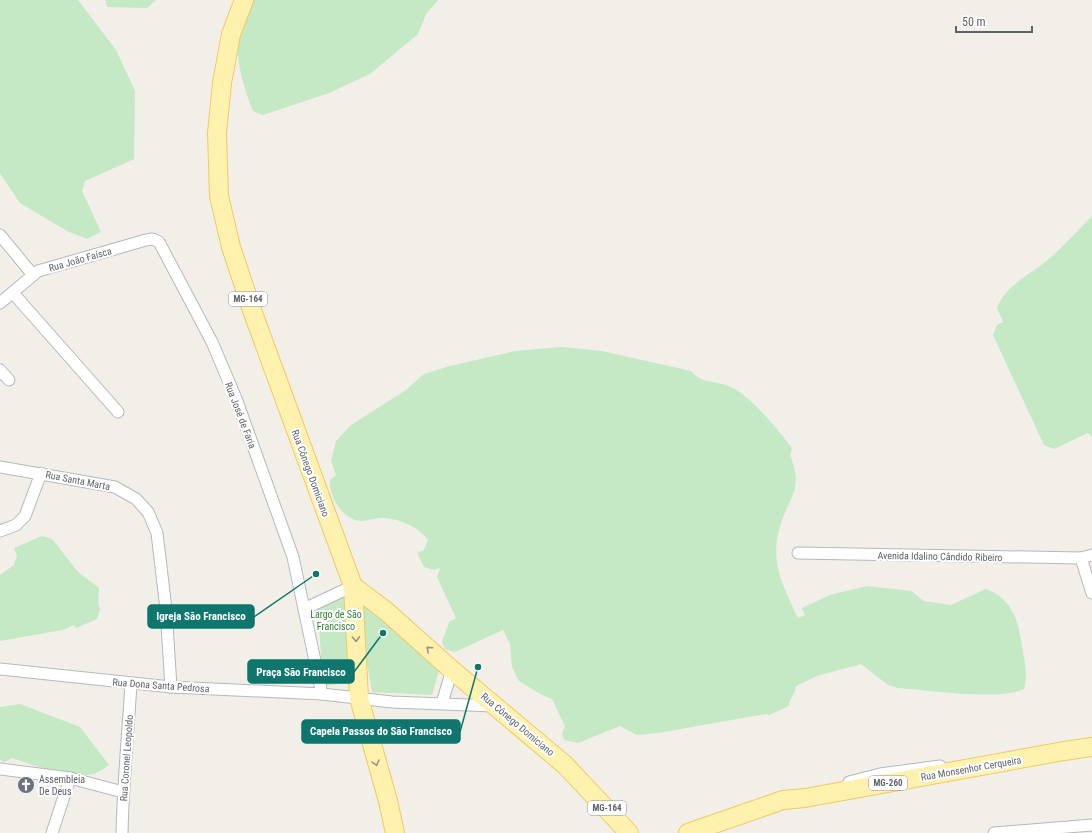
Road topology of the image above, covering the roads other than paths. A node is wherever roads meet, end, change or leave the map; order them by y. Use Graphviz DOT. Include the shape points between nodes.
graph roads {
  1 [pos="244,0"];
  2 [pos="0,235"];
  3 [pos="146,240"];
  4 [pos="33,275"];
  5 [pos="13,293"];
  6 [pos="0,303"];
  7 [pos="0,370"];
  8 [pos="9,380"];
  9 [pos="118,412"];
  10 [pos="0,467"];
  11 [pos="41,473"];
  12 [pos="0,531"];
  13 [pos="798,553"];
  14 [pos="1092,555"];
  15 [pos="1081,558"];
  16 [pos="353,586"];
  17 [pos="1092,593"];
  18 [pos="304,609"];
  19 [pos="0,669"];
  20 [pos="452,670"];
  21 [pos="131,684"];
  22 [pos="171,687"];
  23 [pos="322,694"];
  24 [pos="359,698"];
  25 [pos="442,703"];
  26 [pos="498,707"];
  27 [pos="1092,747"];
  28 [pos="0,769"];
  29 [pos="70,778"];
  30 [pos="123,789"];
  31 [pos="1092,825"];
  32 [pos="394,829"];
  33 [pos="52,833"];
  34 [pos="122,833"];
  35 [pos="629,833"];
  36 [pos="688,833"];
  37 [pos="994,833"];
  1 -- 16 [label="main road, Rua Cônego Domiciano / MG-164" via="231,34 222,83 217,133 219,196 231,247 253,313"];
  2 -- 4 [label="street"];
  3 -- 4 [label="street, Rua João Faísca" via="38,271"];
  3 -- 18 [label="street, Rua José de Faria" via="153,239 158,242 212,342 237,401 292,557"];
  4 -- 5 [label="street, Rua João Faísca"];
  5 -- 6 [label="street, Rua João Faísca"];
  5 -- 9 [label="street"];
  7 -- 8 [label="street"];
  10 -- 11 [label="street, Rua Santa Marta"];
  11 -- 12 [label="street" via="25,516 16,525"];
  11 -- 22 [label="street, Rua Santa Marta" via="115,487 136,499 148,512 157,533 166,609"];
  13 -- 15 [label="street, Avenida Idalino Cândido Ribeiro"];
  14 -- 15 [label="street, Avenida Idalino Cândido Ribeiro"];
  15 -- 17 [label="street"];
  16 -- 18 [label="street"];
  20 -- 16 [label="main road, Rua Cônego Domiciano / MG-164, one-way" via="386,611"];
  16 -- 24 [label="main road, MG-164, one-way"];
  18 -- 23 [label="street"];
  19 -- 21 [label="street, Rua Dona Santa Pedrosa"];
  20 -- 25 [label="street"];
  20 -- 26 [label="main road, Rua Cônego Domiciano / MG-164"];
  21 -- 22 [label="street, Rua Dona Santa Pedrosa"];
  21 -- 30 [label="street, Rua Coronel Leopoldo"];
  22 -- 23 [label="street, Rua Dona Santa Pedrosa"];
  23 -- 24 [label="street"];
  24 -- 25 [label="street"];
  24 -- 32 [label="main road, MG-164, one-way"];
  25 -- 26 [label="street"];
  26 -- 35 [label="main road, Rua Cônego Domiciano / MG-164" via="565,764"];
  27 -- 36 [label="main road, Rua Monsenhor Cerqueira / MG-260" via="783,800"];
  28 -- 29 [label="street"];
  29 -- 30 [label="street"];
  29 -- 33 [label="street"];
  30 -- 34 [label="street, Rua Coronel Leopoldo"];
  31 -- 37 [label="street"];
}
